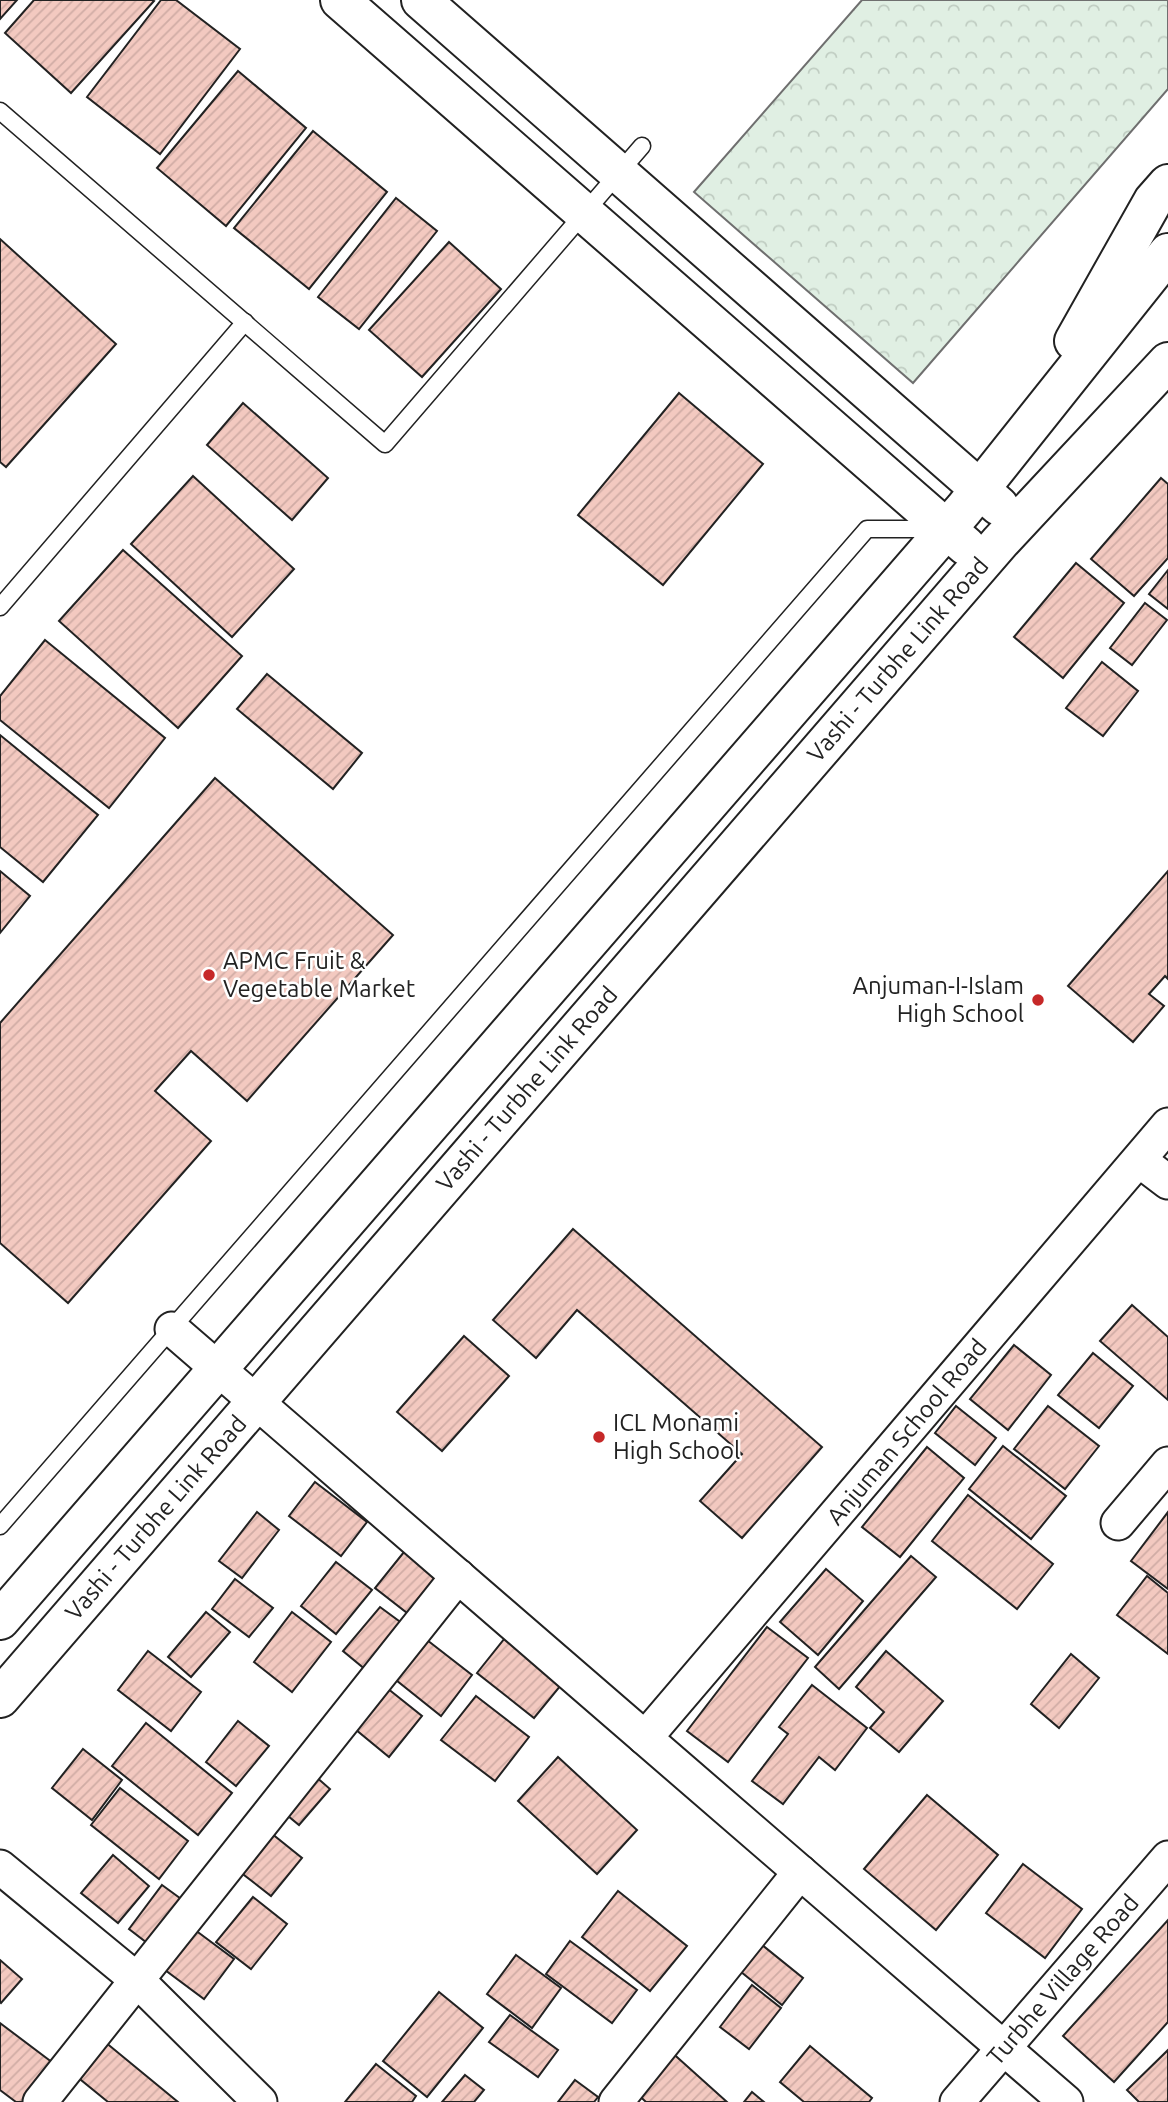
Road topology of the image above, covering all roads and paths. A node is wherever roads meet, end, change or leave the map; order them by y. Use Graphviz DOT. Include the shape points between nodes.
graph roads {
  1 [pos="340,0"];
  2 [pos="421,0"];
  3 [pos="0,111"];
  4 [pos="630,160"];
  5 [pos="1168,184"];
  6 [pos="584,213"];
  7 [pos="1168,253"];
  8 [pos="244,322"];
  9 [pos="1168,362"];
  10 [pos="1168,394"];
  11 [pos="1014,446"];
  12 [pos="1056,482"];
  13 [pos="980,490"];
  14 [pos="1019,522"];
  15 [pos="947,529"];
  16 [pos="984,561"];
  17 [pos="0,607"];
  18 [pos="1168,1125"];
  19 [pos="1139,1160"];
  20 [pos="1168,1182"];
  21 [pos="172,1329"];
  22 [pos="218,1369"];
  23 [pos="257,1401"];
  24 [pos="1168,1464"];
  25 [pos="1118,1523"];
  26 [pos="0,1526"];
  27 [pos="458,1576"];
  28 [pos="0,1620"];
  29 [pos="0,1698"];
  30 [pos="645,1738"];
  31 [pos="1168,1858"];
  32 [pos="0,1867"];
  33 [pos="800,1872"];
  34 [pos="136,1979"];
  35 [pos="1003,2049"];
  36 [pos="40,2102"];
  37 [pos="260,2102"];
  38 [pos="616,2102"];
  39 [pos="957,2102"];
  40 [pos="1066,2102"];
  1 -- 6 [label="main road"];
  2 -- 4 [label="main road"];
  3 -- 8 [label="lane"];
  4 -- 6 [label="lane"];
  4 -- 13 [label="main road"];
  5 -- 11 [label="main road" via="1153,201"];
  6 -- 8 [label="lane" via="385,444"];
  6 -- 15 [label="main road"];
  7 -- 11 [label="main road"];
  8 -- 17 [label="lane"];
  9 -- 12 [label="main road"];
  10 -- 12 [label="main road"];
  11 -- 13 [label="main road, Vashi - Turbhe Link Road"];
  12 -- 14 [label="main road, Vashi - Turbhe Link Road"];
  13 -- 14 [label="main road"];
  13 -- 15 [label="main road, Vashi - Turbhe Link Road"];
  14 -- 16 [label="main road, Vashi - Turbhe Link Road"];
  15 -- 16 [label="main road"];
  15 -- 21 [label="lane" via="867,529"];
  15 -- 22 [label="main road, Vashi - Turbhe Link Road"];
  16 -- 23 [label="main road, Vashi - Turbhe Link Road"];
  18 -- 19 [label="street, Anjuman School Road"];
  19 -- 20 [label="street"];
  19 -- 30 [label="street, Anjuman School Road"];
  21 -- 22 [label="street"];
  21 -- 26 [label="lane"];
  22 -- 23 [label="street"];
  22 -- 28 [label="main road, Vashi - Turbhe Link Road"];
  23 -- 27 [label="street"];
  23 -- 29 [label="main road, Vashi - Turbhe Link Road"];
  24 -- 25 [label="street"];
  27 -- 30 [label="street"];
  27 -- 34 [label="street"];
  30 -- 33 [label="street"];
  31 -- 35 [label="street, Turbhe Village Road"];
  32 -- 34 [label="street"];
  33 -- 35 [label="street"];
  33 -- 38 [label="street"];
  34 -- 36 [label="street"];
  34 -- 37 [label="street"];
  35 -- 39 [label="street, Turbhe Village Road"];
  35 -- 40 [label="street"];
}
